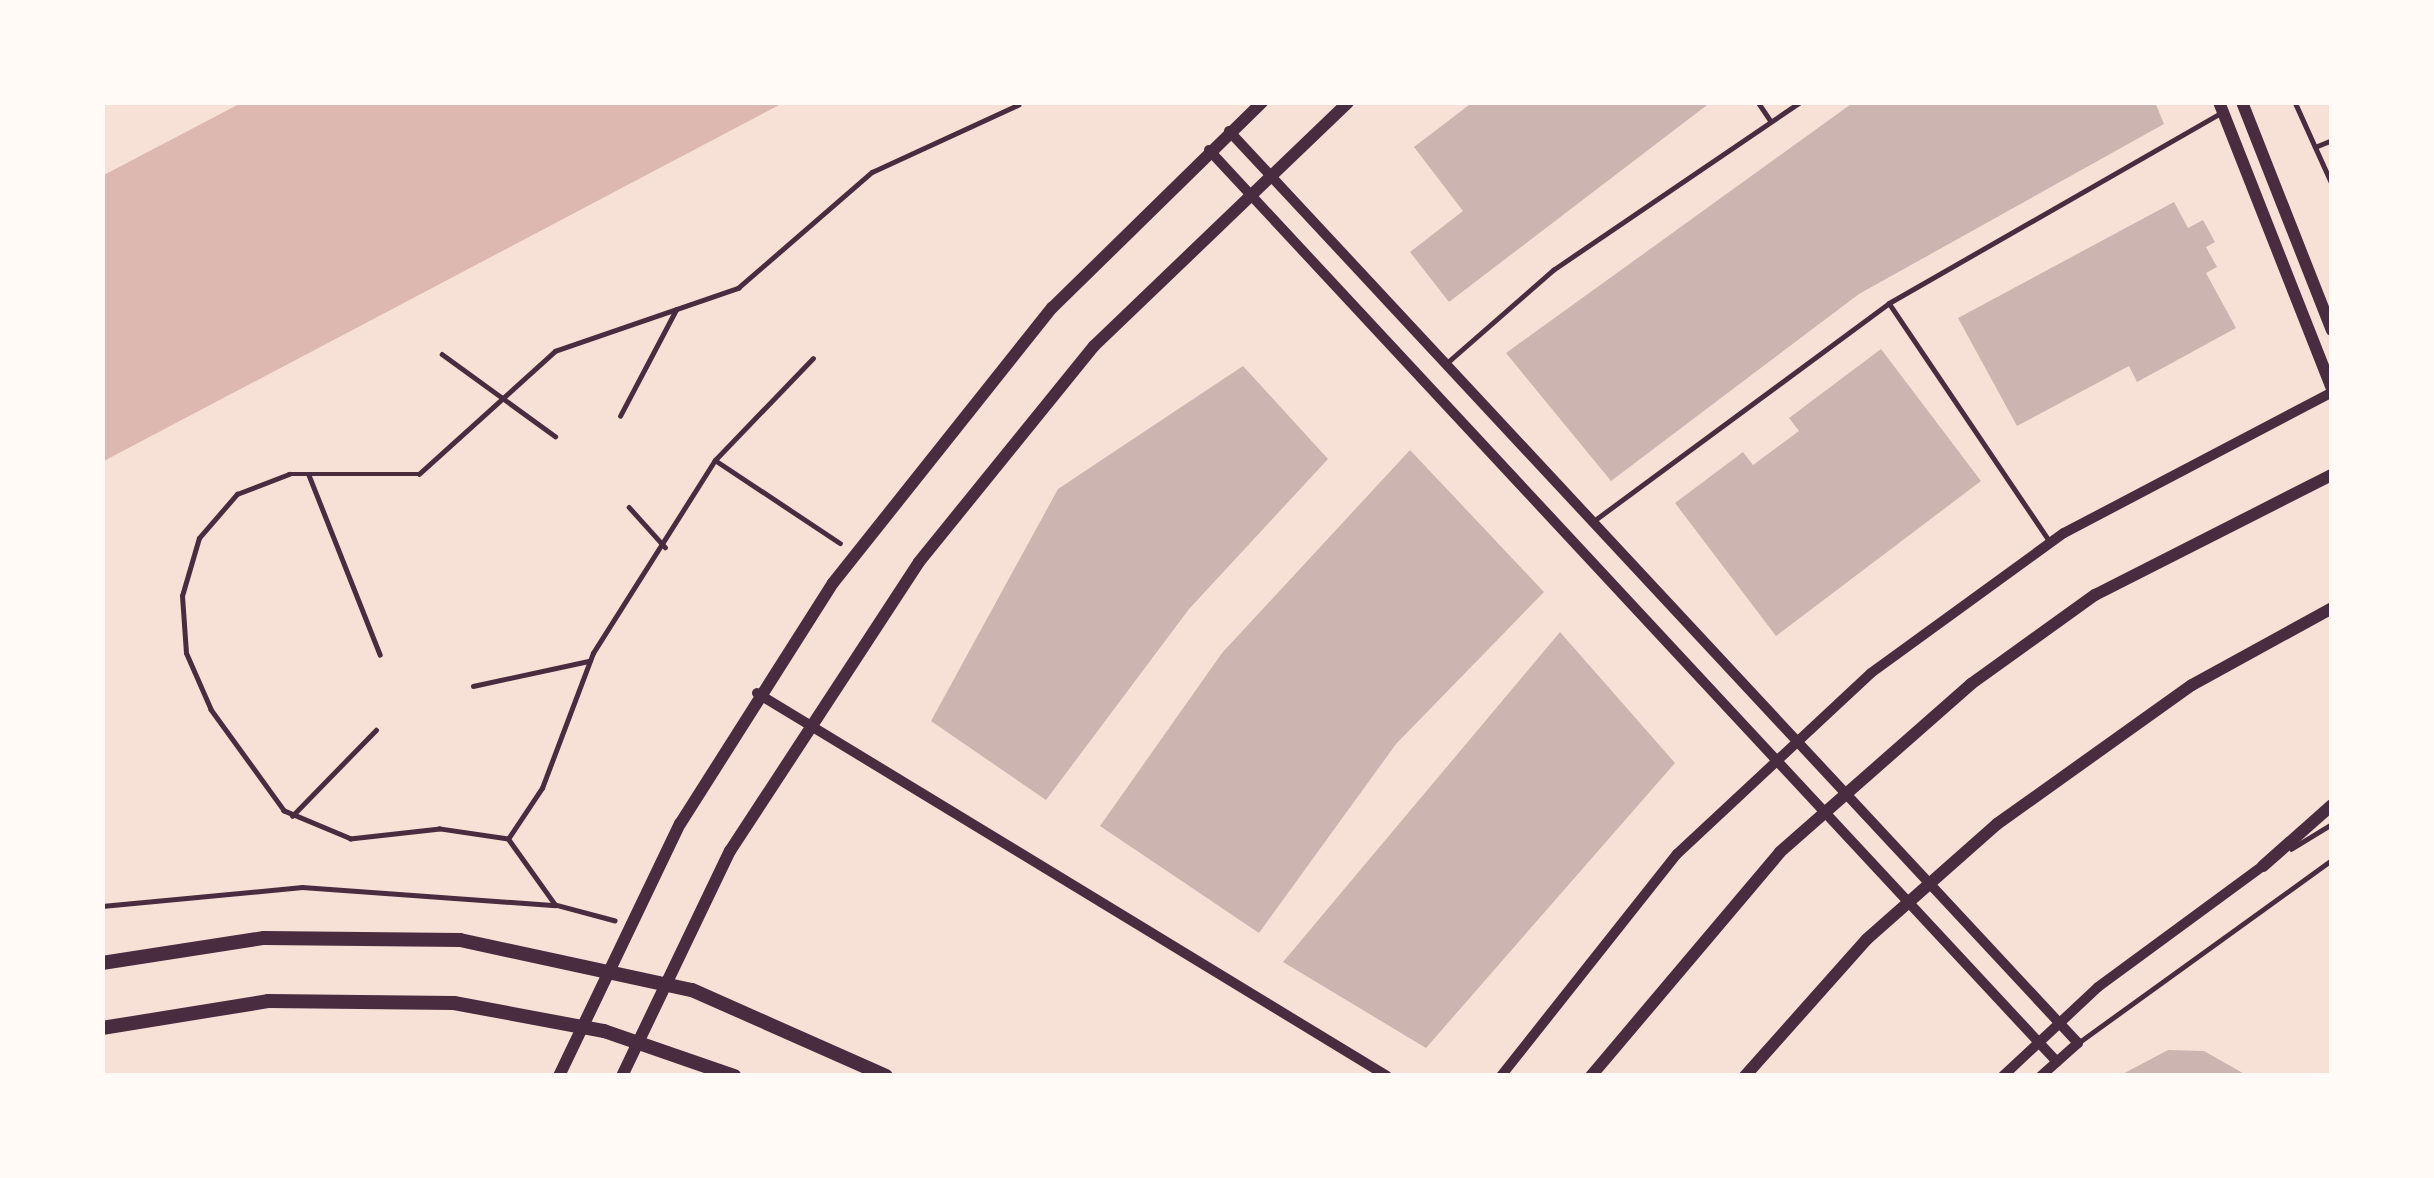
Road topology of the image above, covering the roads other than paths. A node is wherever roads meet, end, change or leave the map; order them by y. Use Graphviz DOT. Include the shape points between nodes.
graph roads {
  1 [pos="1262,102"];
  2 [pos="1348,102"];
  3 [pos="1758,102"];
  4 [pos="1800,102"];
  5 [pos="2242,102"];
  6 [pos="2221,107"];
  7 [pos="1770,120"];
  8 [pos="1229,131"];
  9 [pos="1209,150"];
  10 [pos="1268,173"];
  11 [pos="1247,192"];
  12 [pos="1888,303"];
  13 [pos="2332,330"];
  14 [pos="1445,365"];
  15 [pos="2332,390"];
  16 [pos="2332,475"];
  17 [pos="1592,523"];
  18 [pos="2050,542"];
  19 [pos="2332,608"];
  20 [pos="757,693"];
  21 [pos="805,724"];
  22 [pos="1793,740"];
  23 [pos="1772,759"];
  24 [pos="1844,794"];
  25 [pos="2332,805"];
  26 [pos="1823,812"];
  27 [pos="2332,824"];
  28 [pos="2332,860"];
  29 [pos="2263,866"];
  30 [pos="1928,883"];
  31 [pos="1907,902"];
  32 [pos="102,963"];
  33 [pos="610,967"];
  34 [pos="666,982"];
  35 [pos="2059,1023"];
  36 [pos="583,1026"];
  37 [pos="102,1028"];
  38 [pos="639,1041"];
  39 [pos="2038,1042"];
  40 [pos="2078,1043"];
  41 [pos="2057,1062"];
  42 [pos="559,1076"];
  43 [pos="622,1076"];
  44 [pos="734,1076"];
  45 [pos="886,1076"];
  46 [pos="1387,1076"];
  47 [pos="1502,1076"];
  48 [pos="1591,1076"];
  49 [pos="1745,1076"];
  50 [pos="2002,1076"];
  51 [pos="2041,1076"];
  1 -- 8 [label="street"];
  2 -- 10 [label="street"];
  3 -- 7 [label="lane"];
  4 -- 7 [label="lane"];
  5 -- 13 [label="street"];
  6 -- 12 [label="lane"];
  6 -- 15 [label="street"];
  7 -- 14 [label="lane" via="1553,270"];
  8 -- 9 [label="street"];
  8 -- 10 [label="street"];
  9 -- 11 [label="street"];
  9 -- 20 [label="street" via="1052,308 855,553"];
  10 -- 11 [label="street"];
  10 -- 14 [label="street"];
  11 -- 21 [label="street" via="1051,394"];
  11 -- 23 [label="street"];
  12 -- 17 [label="lane"];
  12 -- 18 [label="lane"];
  14 -- 17 [label="street"];
  15 -- 18 [label="street"];
  16 -- 24 [label="street" via="2095,595"];
  17 -- 22 [label="street"];
  18 -- 22 [label="street"];
  19 -- 30 [label="street" via="2093,748"];
  20 -- 21 [label="street"];
  20 -- 33 [label="street"];
  21 -- 34 [label="street"];
  21 -- 46 [label="street"];
  22 -- 23 [label="street"];
  22 -- 24 [label="street"];
  23 -- 26 [label="street"];
  23 -- 47 [label="street" via="1612,928"];
  24 -- 26 [label="street"];
  24 -- 30 [label="street"];
  25 -- 29 [label="street"];
  26 -- 31 [label="street"];
  26 -- 48 [label="street" via="1669,974"];
  27 -- 29 [label="lane"];
  28 -- 40 [label="lane"];
  29 -- 35 [label="street"];
  30 -- 31 [label="street"];
  30 -- 35 [label="street"];
  31 -- 39 [label="street"];
  31 -- 49 [label="street"];
  32 -- 33 [label="main road" via="358,936"];
  33 -- 34 [label="main road"];
  33 -- 36 [label="street"];
  34 -- 38 [label="street"];
  34 -- 45 [label="main road"];
  35 -- 39 [label="street"];
  35 -- 40 [label="street"];
  36 -- 37 [label="main road" via="357,999"];
  36 -- 38 [label="main road"];
  36 -- 42 [label="street"];
  38 -- 43 [label="street"];
  38 -- 44 [label="main road"];
  39 -- 41 [label="street"];
  39 -- 50 [label="street"];
  40 -- 41 [label="street"];
  41 -- 51 [label="street"];
}
